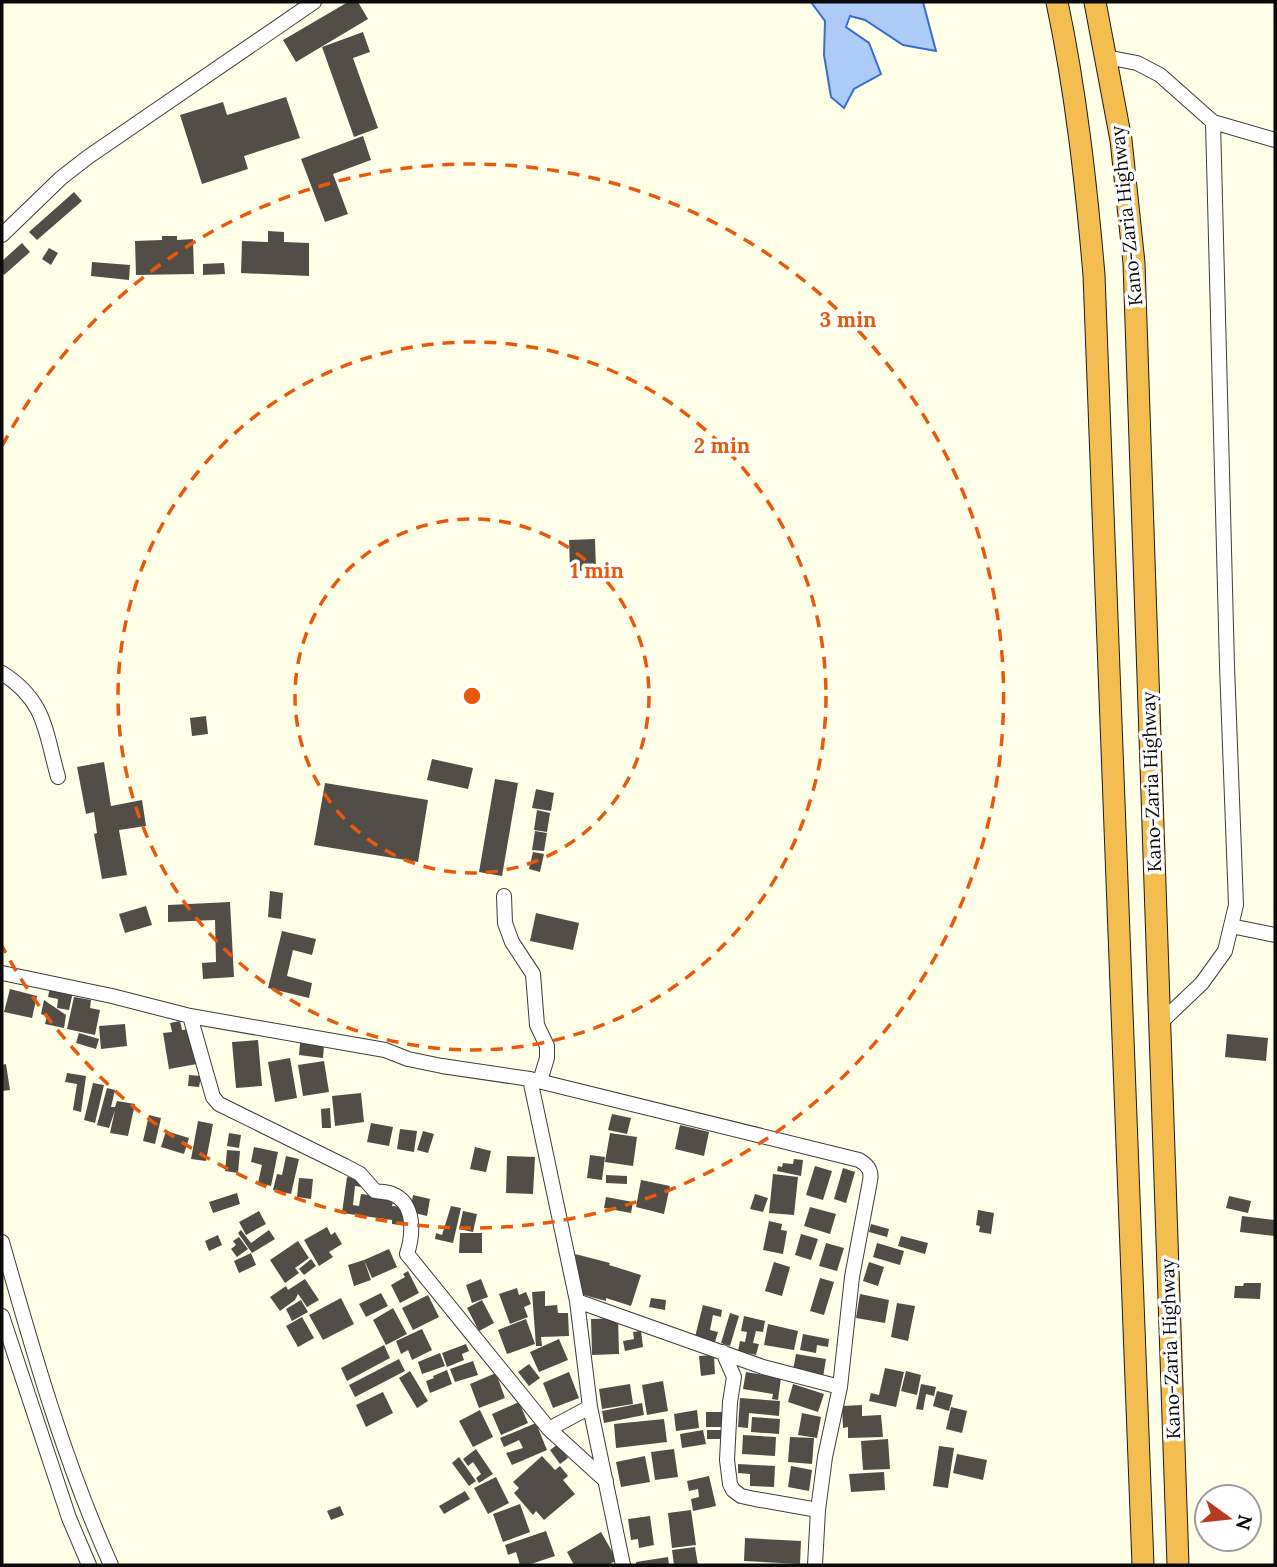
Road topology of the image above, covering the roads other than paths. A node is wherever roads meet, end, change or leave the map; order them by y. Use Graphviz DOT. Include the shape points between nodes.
graph roads {
  1 [pos="314,2"];
  2 [pos="1057,2"];
  3 [pos="1095,2"];
  4 [pos="1106,57"];
  5 [pos="1213,122"];
  6 [pos="1275,140"];
  7 [pos="2,234"];
  8 [pos="2,673"];
  9 [pos="58,777"];
  10 [pos="504,896"];
  11 [pos="1231,926"];
  12 [pos="1275,935"];
  13 [pos="2,973"];
  14 [pos="190,1016"];
  15 [pos="1159,1024"];
  16 [pos="535,1080"];
  17 [pos="2,1242"];
  18 [pos="577,1301"];
  19 [pos="2,1315"];
  20 [pos="723,1352"];
  21 [pos="840,1387"];
  22 [pos="590,1407"];
  23 [pos="549,1429"];
  24 [pos="606,1481"];
  25 [pos="818,1510"];
  26 [pos="89,1565"];
  27 [pos="111,1565"];
  28 [pos="623,1565"];
  29 [pos="815,1565"];
  30 [pos="1143,1565"];
  31 [pos="1178,1565"];
  1 -- 7 [label="street" via="79,164"];
  2 -- 30 [label="highway, Kano-Zaria Highway" via="1084,161 1094,275"];
  3 -- 4 [label="highway, Kano-Zaria Highway"];
  4 -- 5 [label="street" via="1137,63 1160,75"];
  4 -- 15 [label="highway, Kano-Zaria Highway" via="1121,140 1134,263"];
  5 -- 6 [label="street"];
  5 -- 11 [label="street" via="1236,905"];
  8 -- 9 [label="street" via="37,706"];
  10 -- 16 [label="street" via="505,923 533,974 537,1025 547,1046 547,1058"];
  11 -- 12 [label="street"];
  11 -- 15 [label="street" via="1218,962"];
  13 -- 14 [label="street"];
  14 -- 16 [label="street"];
  14 -- 23 [label="street" via="213,1097 219,1104 360,1174 375,1191 393,1194 408,1208 412,1236 407,1254"];
  15 -- 31 [label="highway, Kano-Zaria Highway"];
  16 -- 18 [label="street"];
  16 -- 21 [label="street" via="865,1163 871,1174 852,1277"];
  17 -- 27 [label="street" via="39,1370 86,1509"];
  18 -- 20 [label="street"];
  18 -- 22 [label="street"];
  19 -- 26 [label="street"];
  20 -- 21 [label="street"];
  20 -- 25 [label="street" via="734,1377 727,1460 733,1490 741,1496"];
  21 -- 25 [label="street"];
  22 -- 23 [label="street"];
  22 -- 24 [label="street"];
  23 -- 24 [label="street"];
  24 -- 28 [label="street"];
  25 -- 29 [label="street"];
}
